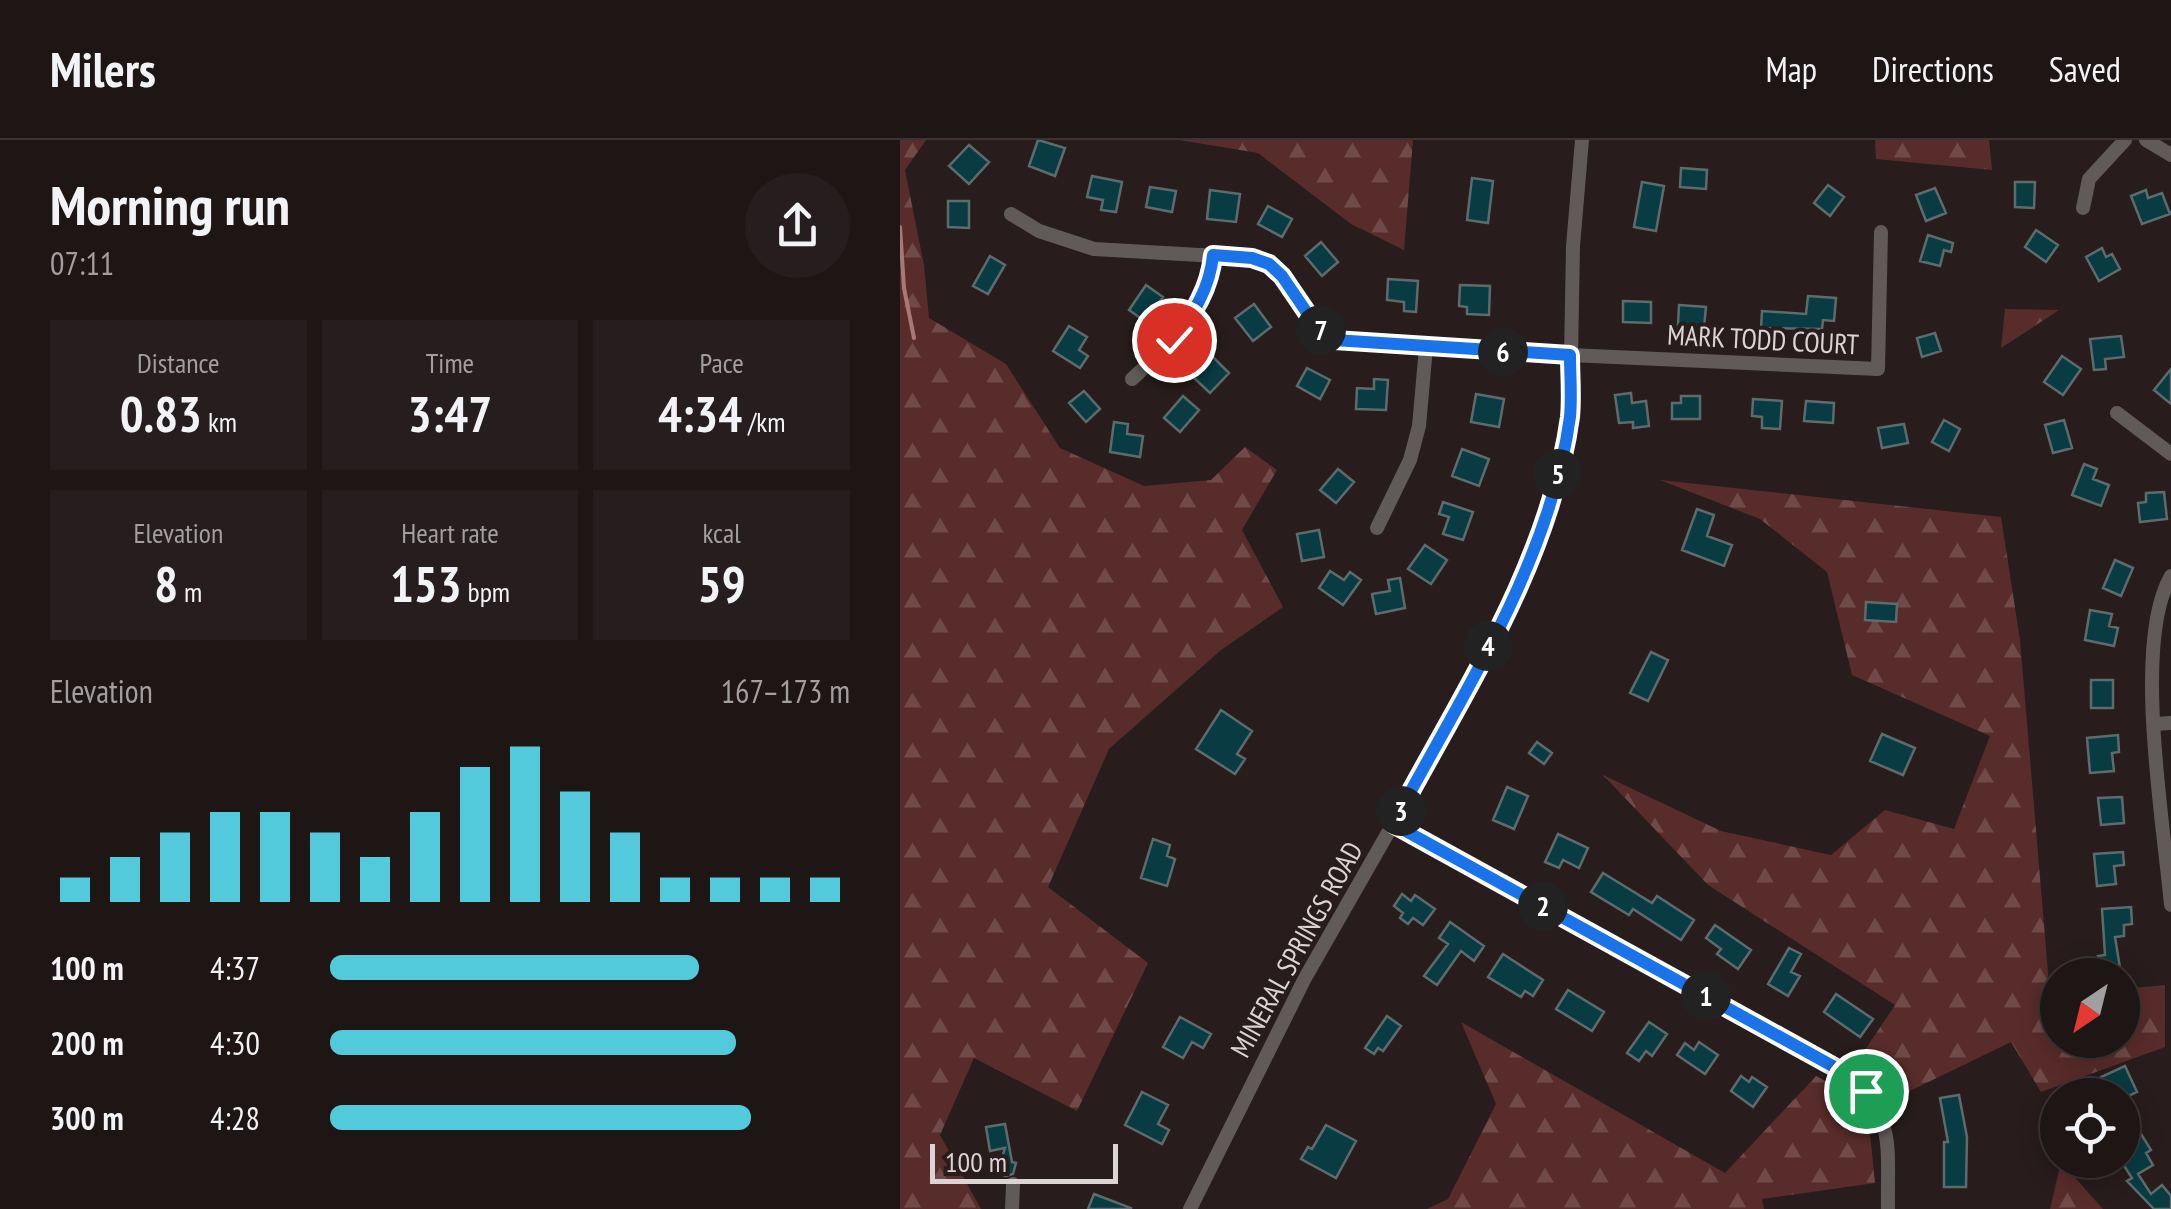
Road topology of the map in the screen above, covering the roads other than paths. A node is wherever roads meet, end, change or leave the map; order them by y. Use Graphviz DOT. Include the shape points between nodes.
graph roads {
  1 [pos="1582,140"];
  2 [pos="2126,140"];
  3 [pos="2146,140"];
  4 [pos="2171,155"];
  5 [pos="2084,208"];
  6 [pos="1011,214"];
  7 [pos="1881,232"];
  8 [pos="1213,255"];
  9 [pos="1426,347"];
  10 [pos="1570,355"];
  11 [pos="1132,379"];
  12 [pos="2117,413"];
  13 [pos="2171,454"];
  14 [pos="1378,528"];
  15 [pos="2171,576"];
  16 [pos="2171,723"];
  17 [pos="2154,724"];
  18 [pos="1393,824"];
  19 [pos="2171,904"];
  20 [pos="1012,1184"];
  21 [pos="1012,1209"];
  22 [pos="1190,1209"];
  23 [pos="1888,1209"];
  1 -- 10 [label="street, MINERAL SPRINGS ROAD"];
  2 -- 5 [label="street" via="2089,179"];
  3 -- 4 [label="street"];
  6 -- 8 [label="street" via="1094,249"];
  7 -- 10 [label="street, MARK TODD COURT" via="1878,369"];
  8 -- 9 [label="street" via="1269,264 1334,340"];
  8 -- 11 [label="street" via="1200,304"];
  9 -- 10 [label="street"];
  9 -- 14 [label="street" via="1410,460"];
  10 -- 18 [label="street, MINERAL SPRINGS ROAD" via="1570,414 1543,526 1520,586"];
  12 -- 13 [label="street"];
  15 -- 17 [label="street" via="2152,640"];
  16 -- 17 [label="street"];
  17 -- 19 [label="street"];
  18 -- 22 [label="street, MINERAL SPRINGS ROAD" via="1305,978"];
  18 -- 23 [label="street" via="1838,1069 1866,1091 1887,1126"];
  20 -- 21 [label="street"];
}
